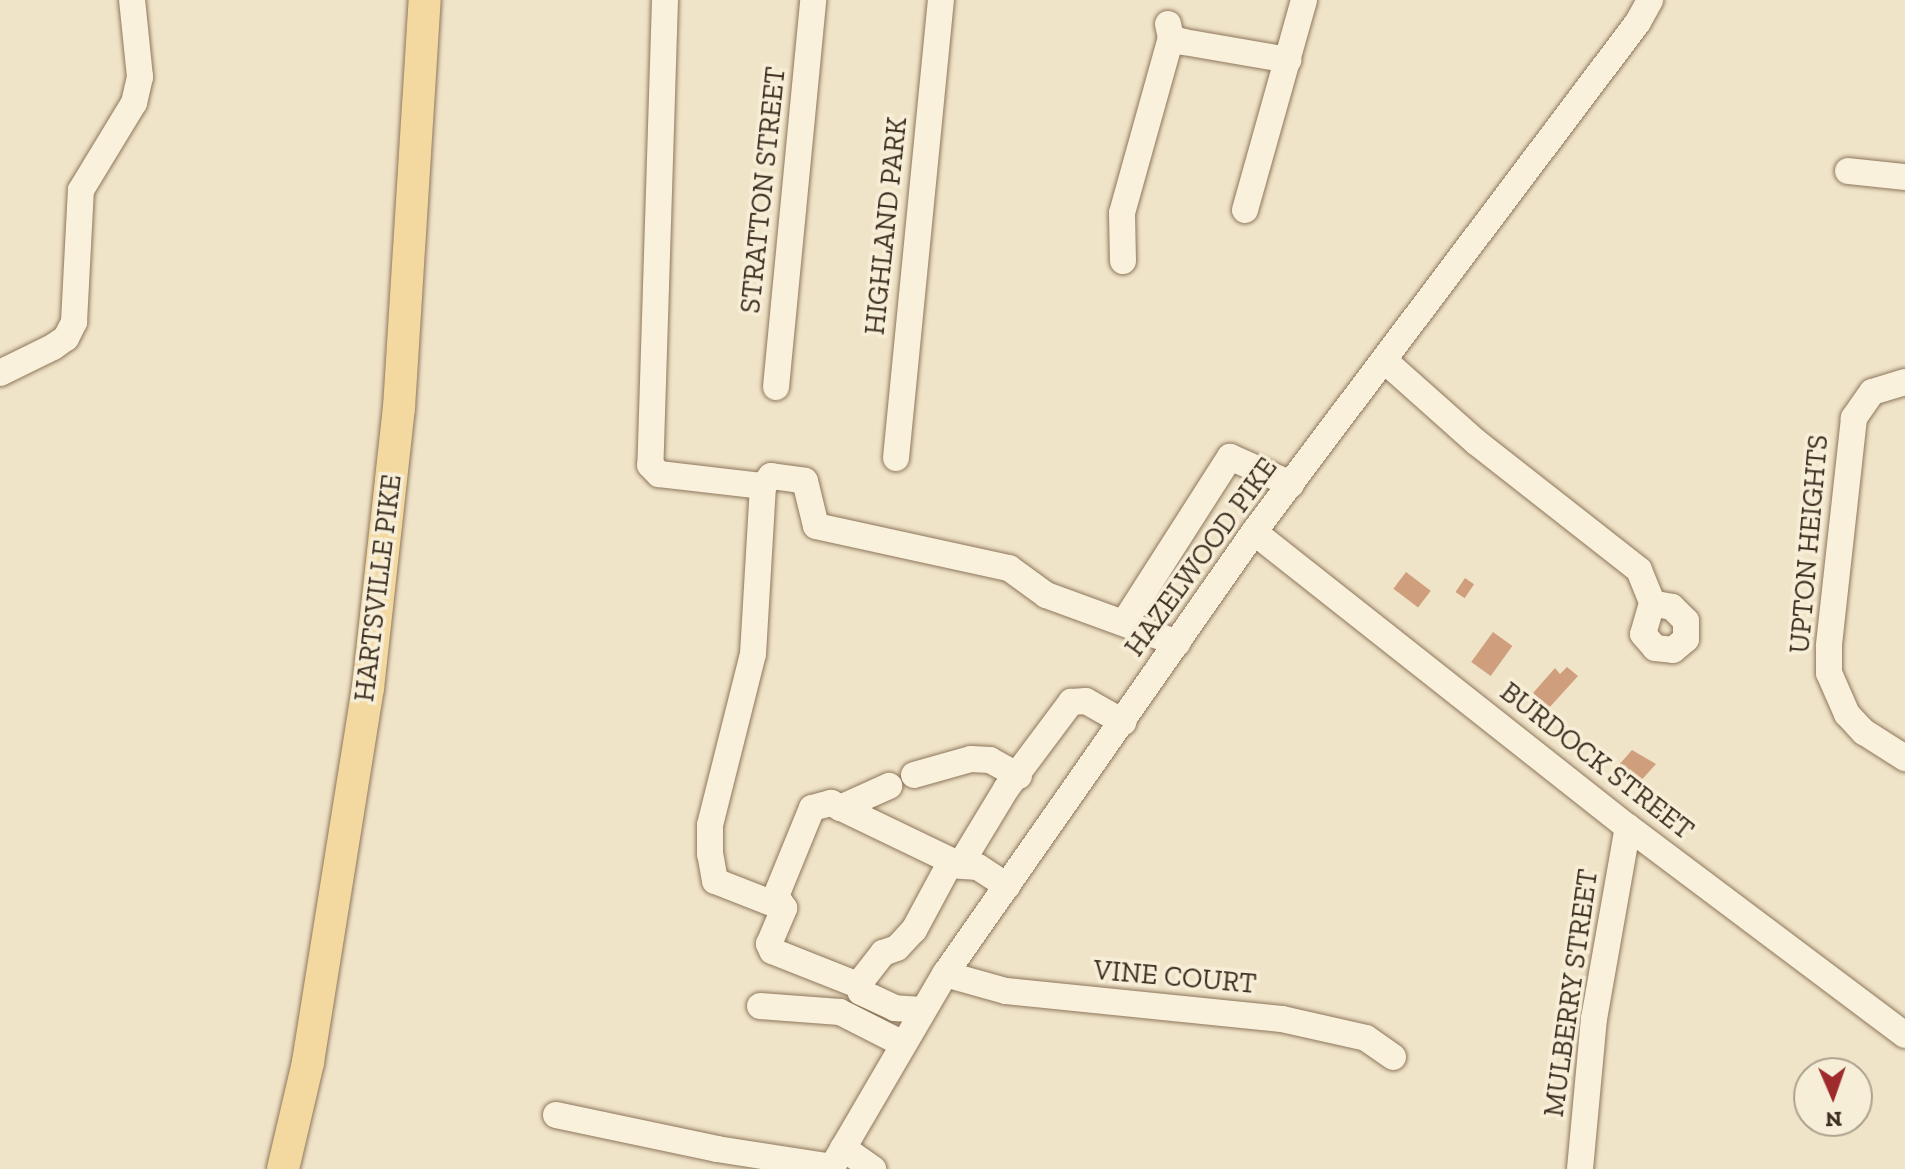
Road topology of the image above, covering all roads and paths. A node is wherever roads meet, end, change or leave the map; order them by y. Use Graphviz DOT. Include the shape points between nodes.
graph roads {
  1 [pos="132,0"];
  2 [pos="425,0"];
  3 [pos="665,0"];
  4 [pos="813,0"];
  5 [pos="941,0"];
  6 [pos="1304,0"];
  7 [pos="1650,0"];
  8 [pos="1288,60"];
  9 [pos="1848,171"];
  10 [pos="1905,177"];
  11 [pos="1245,210"];
  12 [pos="1123,261"];
  13 [pos="1385,361"];
  14 [pos="0,373"];
  15 [pos="1905,382"];
  16 [pos="776,387"];
  17 [pos="896,458"];
  18 [pos="1291,484"];
  19 [pos="763,486"];
  20 [pos="1254,532"];
  21 [pos="1652,603"];
  22 [pos="1125,621"];
  23 [pos="1177,643"];
  24 [pos="1123,722"];
  25 [pos="1905,758"];
  26 [pos="914,775"];
  27 [pos="1019,776"];
  28 [pos="889,786"];
  29 [pos="840,808"];
  30 [pos="1628,827"];
  31 [pos="960,865"];
  32 [pos="1007,886"];
  33 [pos="784,908"];
  34 [pos="945,974"];
  35 [pos="858,985"];
  36 [pos="760,1006"];
  37 [pos="922,1010"];
  38 [pos="1905,1035"];
  39 [pos="903,1044"];
  40 [pos="1393,1057"];
  41 [pos="556,1115"];
  42 [pos="835,1161"];
  43 [pos="283,1169"];
  44 [pos="873,1169"];
  45 [pos="1580,1169"];
  1 -- 14 [label="street" via="140,77 134,103 81,190 74,322 66,338"];
  2 -- 43 [label="main road, HARTSVILLE PIKE" via="399,408 368,688 308,1062"];
  3 -- 19 [label="street" via="650,465 659,474"];
  4 -- 16 [label="street, STRATTON STREET"];
  5 -- 17 [label="street, HIGHLAND PARK"];
  6 -- 8 [label="street"];
  7 -- 13 [label="street, HAZELWOOD PIKE"];
  8 -- 11 [label="street"];
  8 -- 12 [label="street" via="1169,31 1122,213"];
  9 -- 10 [label="street"];
  13 -- 18 [label="street, HAZELWOOD PIKE"];
  13 -- 21 [label="street" via="1488,452 1639,570"];
  15 -- 25 [label="street, UPTON HEIGHTS" via="1862,401 1851,428 1829,646 1829,673 1847,714 1864,732"];
  18 -- 20 [label="street, HAZELWOOD PIKE"];
  18 -- 22 [label="street" via="1230,457"];
  19 -- 22 [label="street" via="771,476 805,481 816,526 1009,568 1046,595"];
  19 -- 33 [label="street" via="753,654 710,825 710,854 715,881"];
  20 -- 23 [label="street, HAZELWOOD PIKE"];
  20 -- 30 [label="street, BURDOCK STREET"];
  22 -- 23 [label="street"];
  23 -- 24 [label="street, HAZELWOOD PIKE"];
  24 -- 27 [label="street" via="1086,701 1071,702"];
  24 -- 32 [label="street, HAZELWOOD PIKE"];
  26 -- 27 [label="street" via="971,759 990,760"];
  27 -- 31 [label="street"];
  28 -- 29 [label="street"];
  29 -- 31 [label="street"];
  29 -- 33 [label="street" via="831,803 812,808 776,896"];
  30 -- 38 [label="street, BURDOCK STREET"];
  30 -- 45 [label="street, MULBERRY STREET" via="1594,1019"];
  31 -- 32 [label="street" via="978,867"];
  31 -- 35 [label="street" via="949,865 914,930 897,948 883,953"];
  32 -- 34 [label="street, HAZELWOOD PIKE"];
  33 -- 35 [label="street" via="769,944 772,951"];
  34 -- 37 [label="street, HAZELWOOD PIKE"];
  34 -- 40 [label="street, VINE COURT" via="1006,991 1282,1019 1366,1038"];
  35 -- 37 [label="street" via="861,992 895,1008"];
  36 -- 39 [label="street" via="840,1012"];
  37 -- 39 [label="street, HAZELWOOD PIKE"];
  39 -- 42 [label="street, HAZELWOOD PIKE"];
  41 -- 42 [label="street" via="717,1149"];
  42 -- 44 [label="street"];
}
